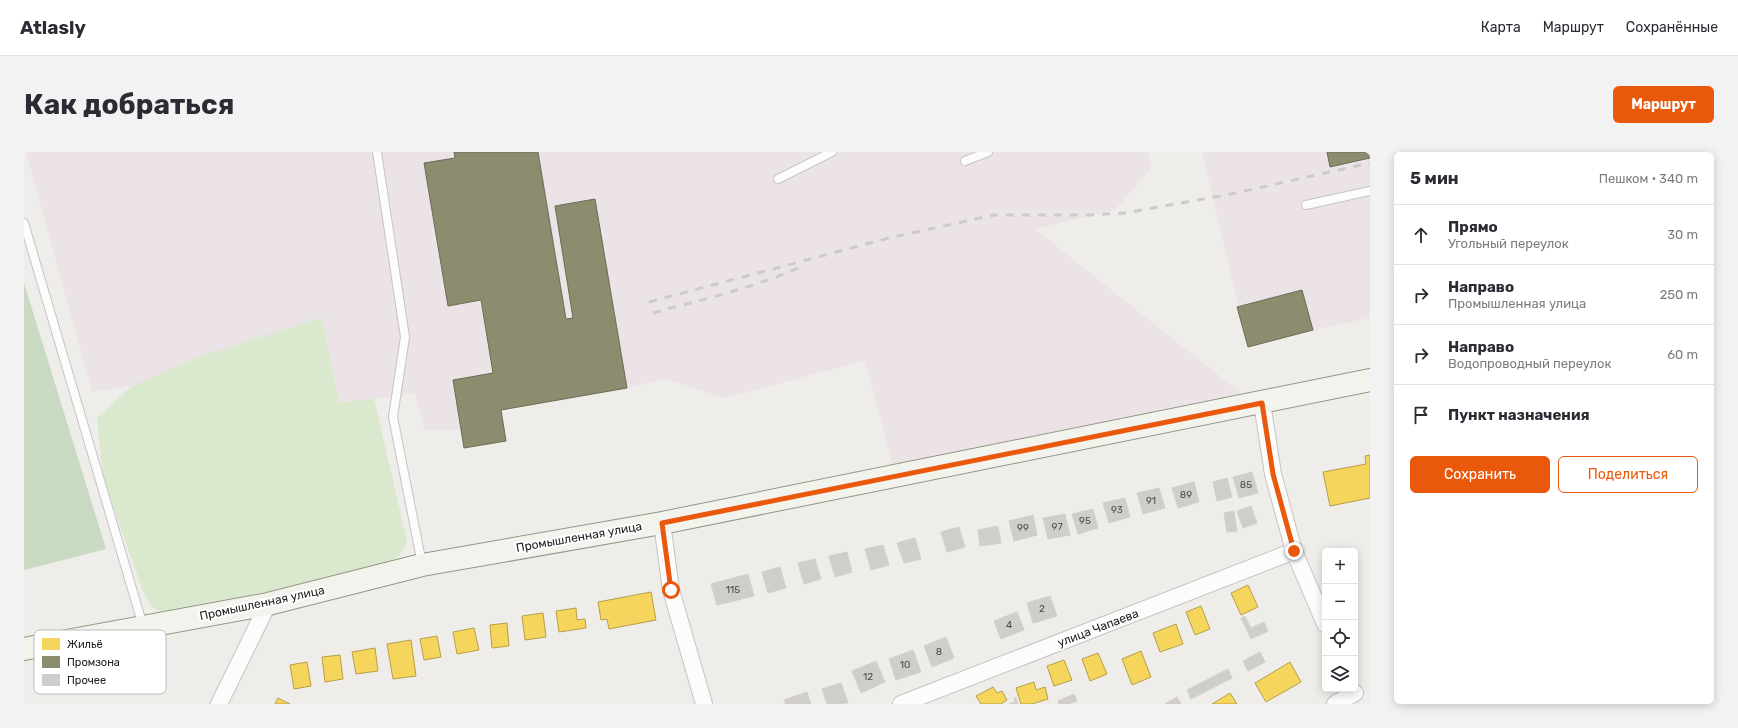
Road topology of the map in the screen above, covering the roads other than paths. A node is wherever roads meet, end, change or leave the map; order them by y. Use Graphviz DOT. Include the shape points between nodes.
graph roads {
  1 [pos="377,152"];
  2 [pos="832,152"];
  3 [pos="988,152"];
  4 [pos="965,161"];
  5 [pos="778,179"];
  6 [pos="1370,190"];
  7 [pos="1306,205"];
  8 [pos="24,223"];
  9 [pos="1370,380"];
  10 [pos="1262,403"];
  11 [pos="662,523"];
  12 [pos="1294,551"];
  13 [pos="422,565"];
  14 [pos="268,604"];
  15 [pos="1323,620"];
  16 [pos="143,627"];
  17 [pos="127,630"];
  18 [pos="34,647"];
  19 [pos="24,649"];
  20 [pos="1356,695"];
  21 [pos="219,704"];
  22 [pos="704,704"];
  23 [pos="901,704"];
  24 [pos="1335,704"];
  1 -- 13 [label="lane" via="404,337 393,417"];
  2 -- 5 [label="lane"];
  3 -- 4 [label="lane"];
  6 -- 7 [label="lane"];
  8 -- 16 [label="lane"];
  9 -- 10 [label="street, Промышленная улица"];
  10 -- 11 [label="street, Промышленная улица"];
  10 -- 12 [label="street" via="1273,474"];
  11 -- 13 [label="street, Промышленная улица"];
  11 -- 22 [label="street" via="671,590"];
  12 -- 15 [label="street"];
  12 -- 23 [label="street, улица Чапаева"];
  13 -- 14 [label="street, Промышленная улица"];
  14 -- 16 [label="street, Промышленная улица"];
  14 -- 21 [label="street"];
  16 -- 17 [label="street, Промышленная улица"];
  18 -- 19 [label="street, Промышленная улица"];
  20 -- 24 [label="street"];
}
